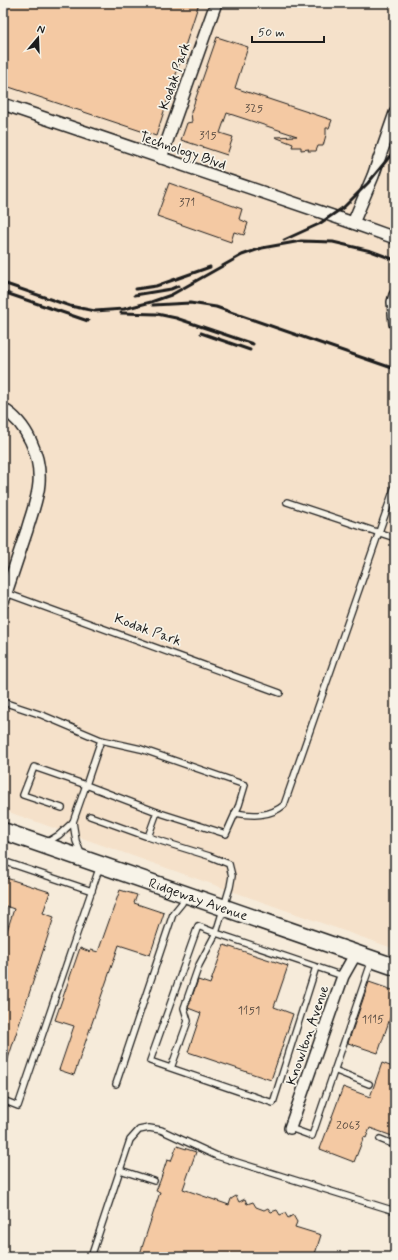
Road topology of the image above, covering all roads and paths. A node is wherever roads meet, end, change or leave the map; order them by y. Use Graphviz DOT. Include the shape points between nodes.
graph roads {
  1 [pos="216,3"];
  2 [pos="3,104"];
  3 [pos="395,113"];
  4 [pos="161,158"];
  5 [pos="354,223"];
  6 [pos="395,238"];
  7 [pos="395,295"];
  8 [pos="395,324"];
  9 [pos="3,409"];
  10 [pos="395,486"];
  11 [pos="287,502"];
  12 [pos="379,532"];
  13 [pos="395,538"];
  14 [pos="5,598"];
  15 [pos="280,693"];
  16 [pos="3,702"];
  17 [pos="101,740"];
  18 [pos="86,785"];
  19 [pos="62,808"];
  20 [pos="158,812"];
  21 [pos="235,813"];
  22 [pos="90,816"];
  23 [pos="73,822"];
  24 [pos="3,830"];
  25 [pos="148,837"];
  26 [pos="43,844"];
  27 [pos="83,858"];
  28 [pos="3,861"];
  29 [pos="101,864"];
  30 [pos="92,891"];
  31 [pos="185,894"];
  32 [pos="223,907"];
  33 [pos="216,933"];
  34 [pos="356,953"];
  35 [pos="372,959"];
  36 [pos="316,967"];
  37 [pos="395,967"];
  38 [pos="343,976"];
  39 [pos="171,1068"];
  40 [pos="334,1070"];
  41 [pos="116,1084"];
  42 [pos="369,1084"];
  43 [pos="3,1100"];
  44 [pos="290,1128"];
  45 [pos="380,1139"];
  46 [pos="395,1145"];
  47 [pos="120,1170"];
  48 [pos="154,1181"];
  49 [pos="395,1211"];
  50 [pos="90,1257"];
  1 -- 4 [label="street, Kodak Park"];
  2 -- 4 [label="street, Technology Blvd"];
  3 -- 5 [label="street"];
  4 -- 5 [label="street, Technology Blvd"];
  5 -- 6 [label="street, Technology Blvd"];
  7 -- 8 [label="street"];
  9 -- 14 [label="street" via="29,437 38,465 39,482 36,500"];
  10 -- 12 [label="lane"];
  11 -- 12 [label="lane"];
  12 -- 13 [label="lane"];
  12 -- 21 [label="lane" via="284,805 260,815"];
  14 -- 15 [label="lane, Kodak Park"];
  16 -- 17 [label="lane"];
  17 -- 18 [label="lane"];
  17 -- 21 [label="lane" via="141,749 245,785"];
  18 -- 19 [label="lane" via="34,767 23,795"];
  18 -- 20 [label="lane"];
  18 -- 23 [label="lane"];
  20 -- 21 [label="lane" via="226,834"];
  20 -- 25 [label="lane"];
  22 -- 25 [label="lane"];
  23 -- 26 [label="lane" via="59,835"];
  23 -- 27 [label="lane" via="76,841"];
  24 -- 26 [label="main road, Ridgeway Avenue"];
  25 -- 32 [label="lane" via="229,864 232,876"];
  26 -- 27 [label="main road, Ridgeway Avenue"];
  27 -- 29 [label="main road, Ridgeway Avenue"];
  28 -- 30 [label="lane"];
  29 -- 30 [label="lane"];
  29 -- 31 [label="main road, Ridgeway Avenue"];
  30 -- 43 [label="lane" via="18,1106"];
  31 -- 32 [label="main road, Ridgeway Avenue"];
  31 -- 41 [label="lane" via="182,903 173,914"];
  32 -- 33 [label="lane"];
  32 -- 34 [label="main road, Ridgeway Avenue"];
  33 -- 36 [label="lane"];
  33 -- 39 [label="lane" via="199,965 184,1008 188,1021"];
  33 -- 39 [label="lane" via="198,926 150,1061"];
  34 -- 35 [label="main road, Ridgeway Avenue"];
  34 -- 38 [label="street, Knowlton Avenue"];
  35 -- 37 [label="main road, Ridgeway Avenue"];
  35 -- 40 [label="lane"];
  36 -- 38 [label="lane"];
  36 -- 39 [label="lane" via="273,1104"];
  38 -- 44 [label="street, Knowlton Avenue"];
  40 -- 42 [label="lane"];
  40 -- 44 [label="lane" via="312,1136"];
  45 -- 46 [label="lane"];
  47 -- 48 [label="lane"];
  47 -- 49 [label="lane" via="130,1140 139,1130 149,1128 161,1130 217,1156"];
  47 -- 50 [label="lane"];
}
